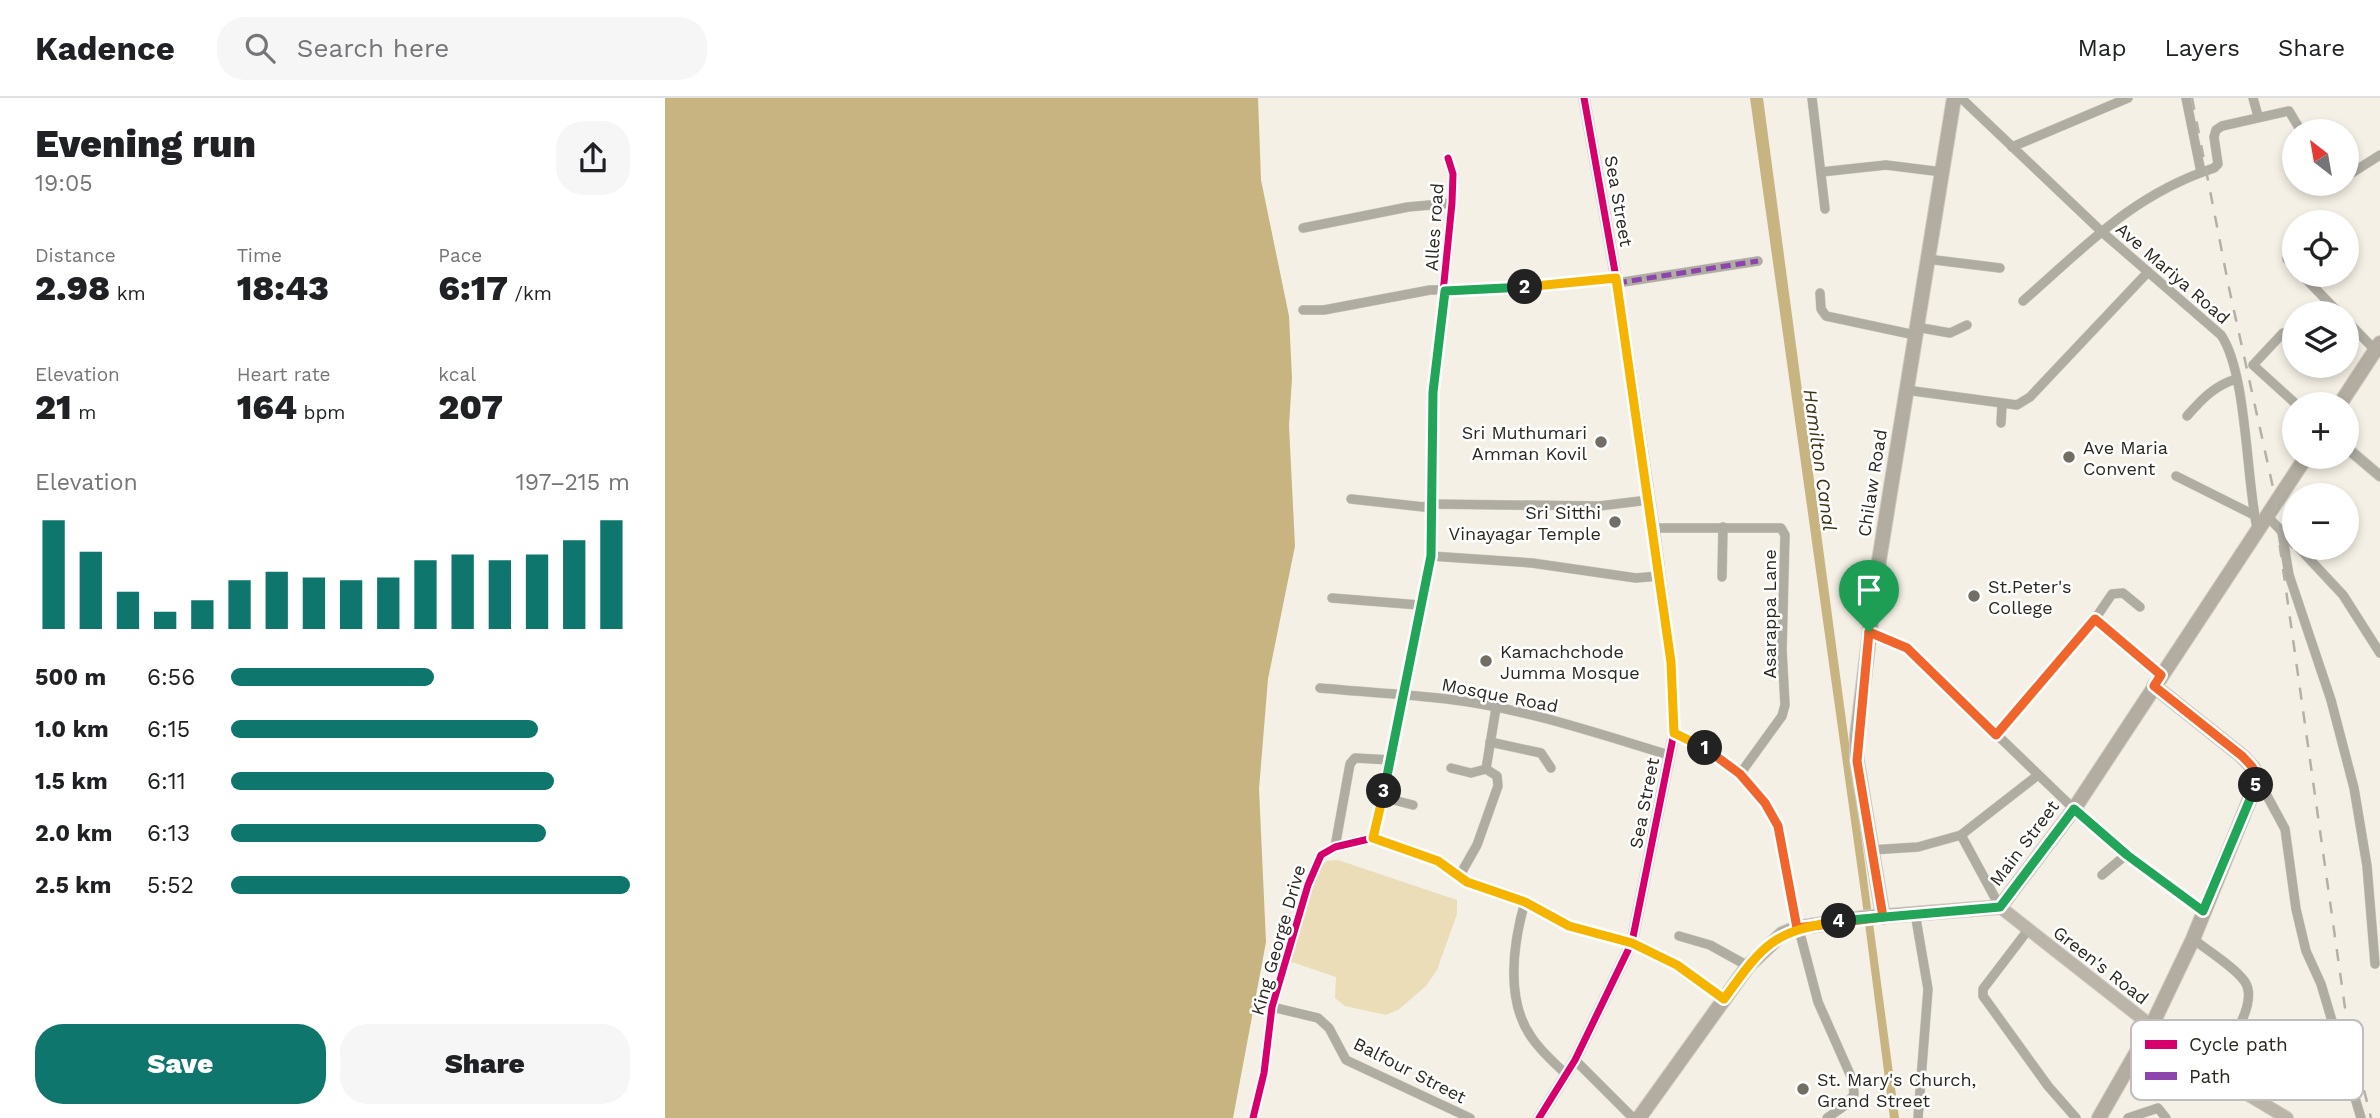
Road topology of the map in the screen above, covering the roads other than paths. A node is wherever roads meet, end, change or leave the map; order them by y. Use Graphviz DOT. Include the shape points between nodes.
graph roads {
  1 [pos="1584,98"];
  2 [pos="1812,98"];
  3 [pos="1954,98"];
  4 [pos="1961,98"];
  5 [pos="2128,98"];
  6 [pos="2186,98"];
  7 [pos="2253,98"];
  8 [pos="2258,116"];
  9 [pos="2294,119"];
  10 [pos="2012,146"];
  11 [pos="2380,155"];
  12 [pos="1448,158"];
  13 [pos="2359,168"];
  14 [pos="1821,172"];
  15 [pos="1942,172"];
  16 [pos="2201,172"];
  17 [pos="1452,202"];
  18 [pos="1825,209"];
  19 [pos="1303,228"];
  20 [pos="2102,232"];
  21 [pos="1927,259"];
  22 [pos="1758,261"];
  23 [pos="2000,268"];
  24 [pos="2148,272"];
  25 [pos="1617,280"];
  26 [pos="2314,287"];
  27 [pos="1445,291"];
  28 [pos="1820,293"];
  29 [pos="2023,301"];
  30 [pos="2327,301"];
  31 [pos="1303,310"];
  32 [pos="1967,325"];
  33 [pos="1915,331"];
  34 [pos="2359,331"];
  35 [pos="2282,334"];
  36 [pos="2378,346"];
  37 [pos="2236,379"];
  38 [pos="1906,390"];
  39 [pos="2283,392"];
  40 [pos="2348,392"];
  41 [pos="2002,404"];
  42 [pos="2187,416"];
  43 [pos="2001,423"];
  44 [pos="2359,458"];
  45 [pos="2297,469"];
  46 [pos="2176,476"];
  47 [pos="2380,476"];
  48 [pos="1351,499"];
  49 [pos="1649,500"];
  50 [pos="1430,504"];
  51 [pos="2259,520"];
  52 [pos="1723,527"];
  53 [pos="1654,528"];
  54 [pos="2282,532"];
  55 [pos="1431,556"];
  56 [pos="2287,560"];
  57 [pos="2310,560"];
  58 [pos="1659,576"];
  59 [pos="1722,577"];
  60 [pos="1332,598"];
  61 [pos="1419,605"];
  62 [pos="2140,607"];
  63 [pos="2095,619"];
  64 [pos="1869,632"];
  65 [pos="2379,650"];
  66 [pos="2157,680"];
  67 [pos="1320,688"];
  68 [pos="1402,696"];
  69 [pos="1496,708"];
  70 [pos="1674,733"];
  71 [pos="1996,735"];
  72 [pos="1490,742"];
  73 [pos="1669,755"];
  74 [pos="1391,760"];
  75 [pos="1451,768"];
  76 [pos="1551,768"];
  77 [pos="1486,769"];
  78 [pos="1740,774"];
  79 [pos="2038,775"];
  80 [pos="2258,779"];
  81 [pos="1382,797"];
  82 [pos="1413,805"];
  83 [pos="2074,809"];
  84 [pos="1961,835"];
  85 [pos="1373,838"];
  86 [pos="1335,847"];
  87 [pos="1871,850"];
  88 [pos="2127,855"];
  89 [pos="1460,875"];
  90 [pos="2102,875"];
  91 [pos="1525,902"];
  92 [pos="2000,907"];
  93 [pos="2203,911"];
  94 [pos="1915,913"];
  95 [pos="1883,917"];
  96 [pos="1797,928"];
  97 [pos="2028,930"];
  98 [pos="1679,936"];
  99 [pos="2193,939"];
  100 [pos="1632,943"];
  101 [pos="2375,964"];
  102 [pos="1748,966"];
  103 [pos="1724,999"];
  104 [pos="1272,1007"];
  105 [pos="2142,1020"];
  106 [pos="2154,1020"];
  107 [pos="2241,1020"];
  108 [pos="2331,1020"];
  109 [pos="1575,1060"];
  110 [pos="2131,1062"];
  111 [pos="1565,1073"];
  112 [pos="2257,1100"];
  113 [pos="2355,1100"];
  114 [pos="1253,1118"];
  115 [pos="1470,1118"];
  116 [pos="1539,1118"];
  117 [pos="1636,1118"];
  118 [pos="1827,1118"];
  119 [pos="1919,1118"];
  120 [pos="2076,1118"];
  121 [pos="2099,1118"];
  122 [pos="2128,1118"];
  123 [pos="2166,1118"];
  124 [pos="2287,1118"];
  125 [pos="2360,1118"];
  1 -- 25 [label="street, Sea Street"];
  2 -- 14 [label="street"];
  3 -- 15 [label="main road, Chilaw Road"];
  4 -- 10 [label="street, Ave Mariya Road"];
  5 -- 10 [label="street"];
  6 -- 16 [label="street"];
  7 -- 8 [label="street"];
  8 -- 9 [label="street" via="2289,111"];
  8 -- 16 [label="street" via="2216,130 2218,164"];
  10 -- 20 [label="street, Ave Mariya Road"];
  11 -- 13 [label="street"];
  12 -- 17 [label="street, Alles road" via="1453,174"];
  14 -- 15 [label="street" via="1886,166"];
  14 -- 18 [label="street"];
  15 -- 21 [label="main road, Chilaw Road"];
  16 -- 20 [label="street" via="2127,209"];
  17 -- 19 [label="street"];
  17 -- 27 [label="street, Alles road"];
  20 -- 24 [label="street, Ave Mariya Road"];
  20 -- 29 [label="street"];
  21 -- 23 [label="street"];
  21 -- 33 [label="main road, Chilaw Road"];
  22 -- 25 [label="street"];
  24 -- 37 [label="street, Ave Mariya Road" via="2221,335"];
  24 -- 41 [label="street" via="2030,397 2017,405"];
  25 -- 27 [label="street"];
  25 -- 49 [label="street, Sea Street"];
  26 -- 30 [label="street"];
  27 -- 31 [label="street"];
  27 -- 50 [label="street, Alles road" via="1433,392"];
  28 -- 33 [label="street" via="1826,316"];
  32 -- 33 [label="street" via="1950,332"];
  33 -- 38 [label="main road, Chilaw Road"];
  34 -- 36 [label="street"];
  35 -- 39 [label="street" via="2253,365"];
  36 -- 40 [label="main road"];
  37 -- 42 [label="street" via="2206,395"];
  37 -- 51 [label="street, Ave Mariya Road"];
  38 -- 41 [label="street"];
  38 -- 64 [label="main road, Chilaw Road"];
  41 -- 43 [label="street"];
  44 -- 47 [label="street"];
  45 -- 51 [label="main road, Main Street"];
  46 -- 51 [label="street"];
  48 -- 50 [label="street"];
  49 -- 50 [label="street" via="1599,506"];
  49 -- 53 [label="street, Sea Street"];
  50 -- 55 [label="street, Alles road"];
  51 -- 54 [label="street"];
  51 -- 66 [label="main road, Main Street"];
  52 -- 53 [label="street, Asarappa Lane"];
  52 -- 59 [label="street"];
  52 -- 78 [label="street, Asarappa Lane" via="1781,528 1785,535 1785,705"];
  53 -- 58 [label="street, Sea Street"];
  55 -- 58 [label="street" via="1532,563 1636,578"];
  55 -- 61 [label="street, Alles road"];
  56 -- 101 [label="street" via="2354,788 2367,866"];
  57 -- 65 [label="street" via="2343,595"];
  58 -- 70 [label="street, Sea Street" via="1671,662"];
  60 -- 61 [label="street"];
  61 -- 68 [label="street, Alles road"];
  62 -- 63 [label="street" via="2117,592"];
  63 -- 66 [label="street"];
  63 -- 71 [label="street"];
  64 -- 71 [label="street" via="1907,648"];
  64 -- 87 [label="main road, Chilaw Road" via="1857,761"];
  66 -- 80 [label="main road" via="2242,756"];
  66 -- 83 [label="main road, Main Street"];
  67 -- 68 [label="street, Mosque Road"];
  68 -- 69 [label="street, Mosque Road"];
  68 -- 74 [label="street, Alles road"];
  69 -- 72 [label="street"];
  69 -- 73 [label="street, Mosque Road"];
  70 -- 73 [label="street, Sea Street"];
  70 -- 78 [label="street"];
  71 -- 79 [label="street"];
  72 -- 76 [label="street" via="1541,753"];
  72 -- 77 [label="street"];
  73 -- 100 [label="street, Sea Street"];
  74 -- 81 [label="street, Alles road"];
  74 -- 86 [label="street" via="1355,758 1350,764"];
  75 -- 77 [label="street" via="1471,774"];
  77 -- 89 [label="street" via="1497,776 1498,786 1478,845"];
  78 -- 96 [label="street" via="1778,826"];
  79 -- 83 [label="street"];
  79 -- 84 [label="street"];
  80 -- 93 [label="main road"];
  80 -- 108 [label="street" via="2285,829 2306,951"];
  81 -- 82 [label="street"];
  81 -- 85 [label="street, Alles road"];
  83 -- 88 [label="street"];
  83 -- 92 [label="main road, Main Street"];
  84 -- 87 [label="street" via="1919,847"];
  84 -- 92 [label="street"];
  85 -- 86 [label="street"];
  85 -- 89 [label="street" via="1438,861"];
  86 -- 104 [label="street, King George Drive" via="1321,855 1308,886"];
  87 -- 95 [label="main road, Chilaw Road"];
  88 -- 90 [label="street"];
  88 -- 93 [label="street"];
  89 -- 91 [label="street" via="1467,882"];
  91 -- 100 [label="street" via="1569,926"];
  91 -- 111 [label="street" via="1515,942 1519,1011 1532,1039"];
  92 -- 94 [label="main road, Main Street"];
  92 -- 97 [label="main road, Green's Road"];
  93 -- 99 [label="main road"];
  94 -- 95 [label="main road, Main Street"];
  94 -- 119 [label="street" via="1928,989"];
  95 -- 96 [label="main road, Main Street"];
  96 -- 102 [label="main road, Main Street" via="1782,934"];
  96 -- 118 [label="street" via="1818,1002 1853,1081 1854,1094 1847,1104"];
  97 -- 105 [label="main road, Green's Road"];
  97 -- 120 [label="street" via="1983,989 1983,996"];
  98 -- 102 [label="street" via="1710,945"];
  99 -- 106 [label="main road"];
  99 -- 107 [label="street" via="2245,982 2249,996"];
  100 -- 103 [label="street" via="1677,965"];
  100 -- 109 [label="street, Sea Street"];
  102 -- 103 [label="main road, Main Street"];
  103 -- 117 [label="main road, Main Street"];
  104 -- 114 [label="street, King George Drive"];
  104 -- 115 [label="street, Balfour Street" via="1318,1018 1329,1028 1346,1060"];
  109 -- 111 [label="street, Sea Street"];
  109 -- 117 [label="street"];
  110 -- 121 [label="main road"];
  111 -- 116 [label="street, Sea Street"];
  112 -- 124 [label="main road, Green's Road"];
  113 -- 125 [label="street"];
  122 -- 123 [label="street" via="2158,1108"];
}
